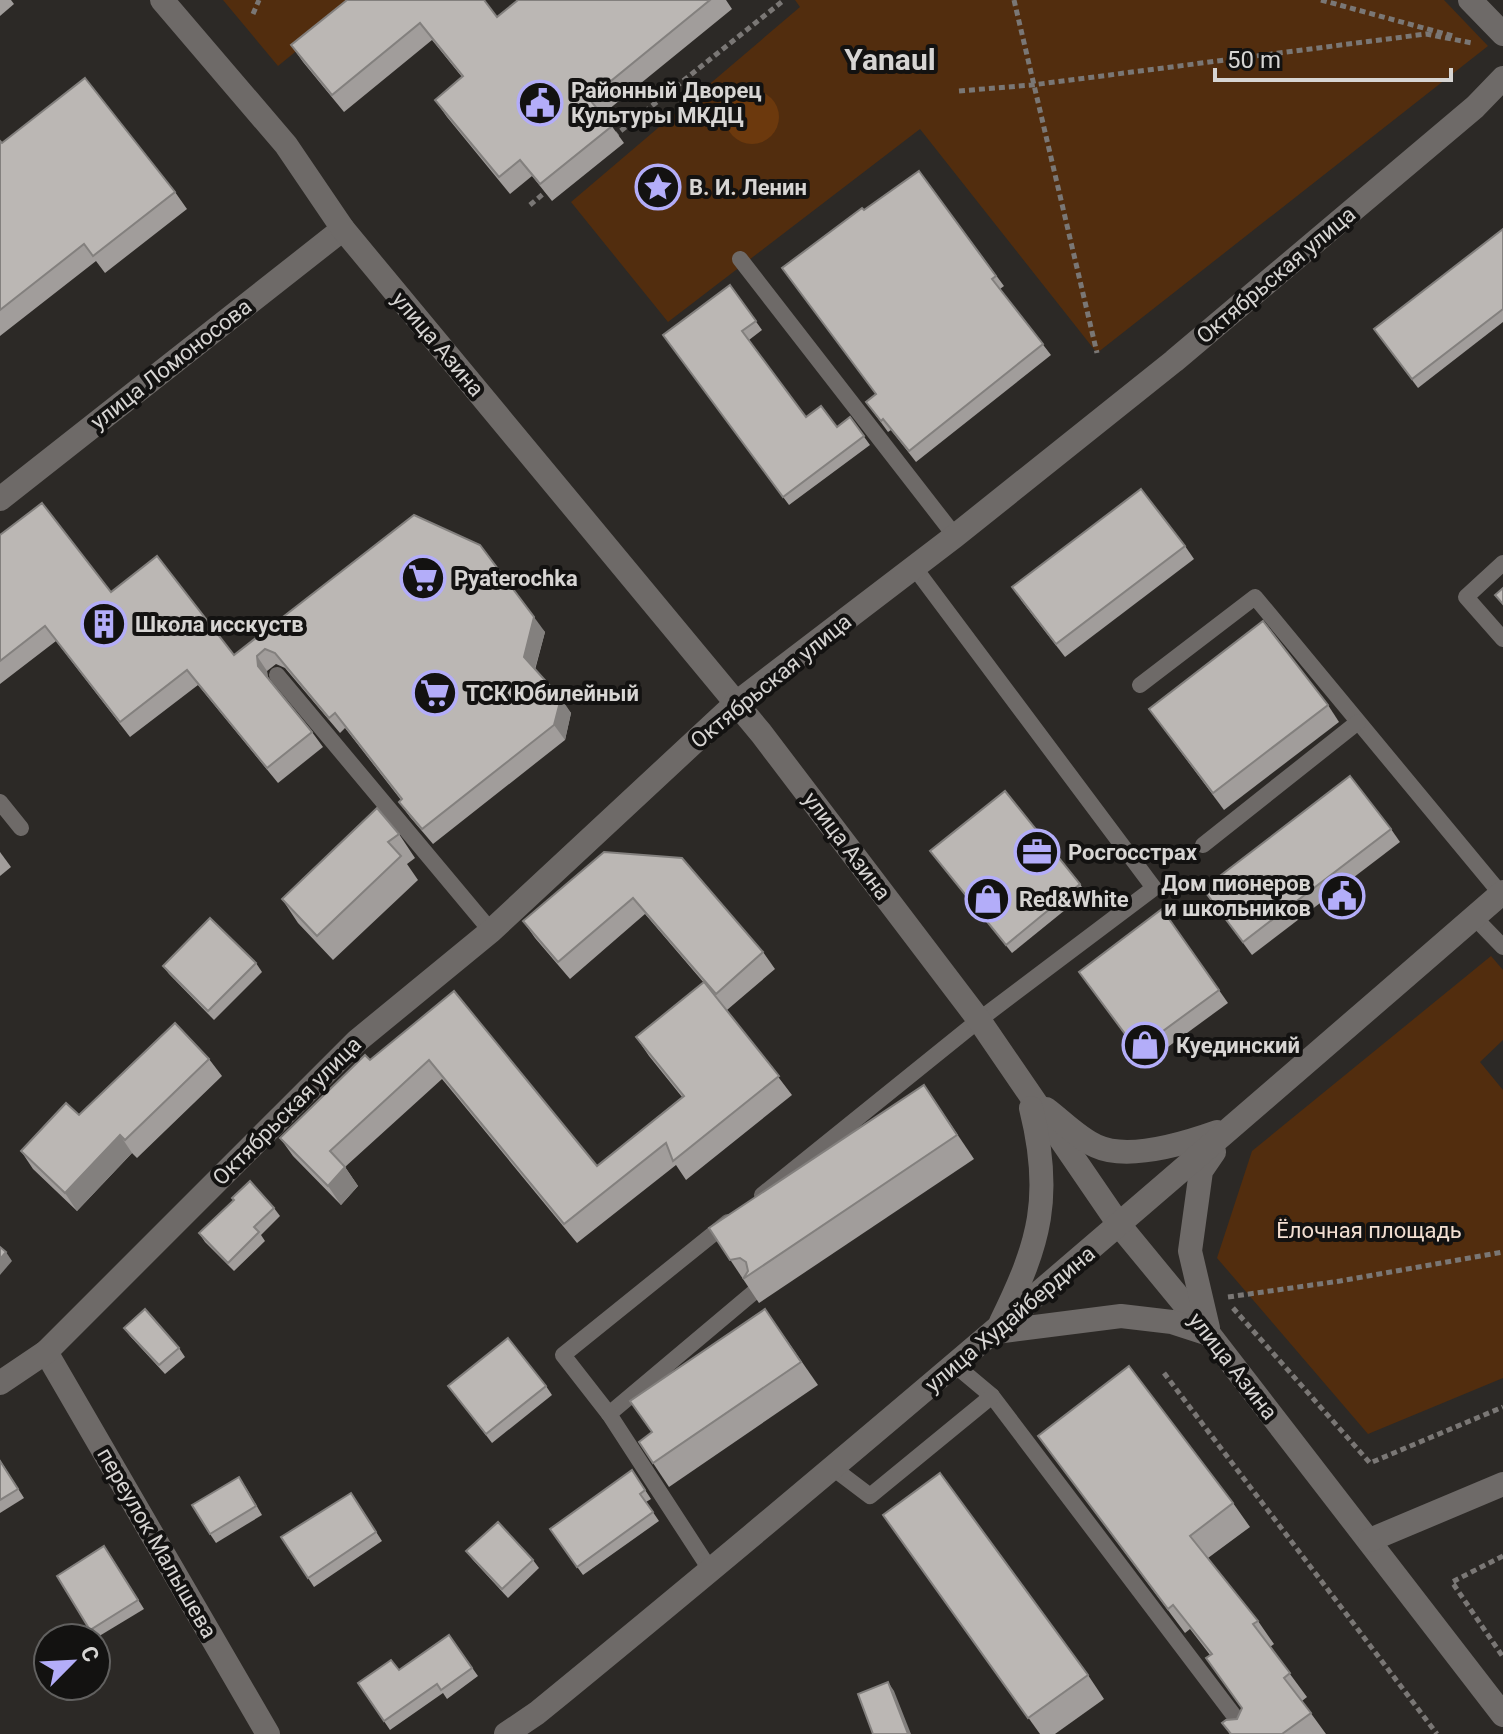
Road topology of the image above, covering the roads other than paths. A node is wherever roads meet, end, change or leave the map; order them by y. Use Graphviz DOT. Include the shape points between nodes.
graph roads {
  1 [pos="162,0"];
  2 [pos="1470,0"];
  3 [pos="1503,34"];
  4 [pos="1503,78"];
  5 [pos="343,229"];
  6 [pos="740,259"];
  7 [pos="0,499"];
  8 [pos="955,536"];
  9 [pos="1503,563"];
  10 [pos="914,567"];
  11 [pos="1503,639"];
  12 [pos="277,675"];
  13 [pos="1140,685"];
  14 [pos="735,704"];
  15 [pos="1358,722"];
  16 [pos="0,802"];
  17 [pos="21,828"];
  18 [pos="1203,845"];
  19 [pos="1502,893"];
  20 [pos="1474,917"];
  21 [pos="491,931"];
  22 [pos="1503,947"];
  23 [pos="979,1020"];
  24 [pos="1028,1095"];
  25 [pos="1231,1127"];
  26 [pos="1120,1226"];
  27 [pos="754,1292"];
  28 [pos="996,1332"];
  29 [pos="1209,1334"];
  30 [pos="46,1352"];
  31 [pos="955,1365"];
  32 [pos="0,1383"];
  33 [pos="992,1396"];
  34 [pos="609,1414"];
  35 [pos="833,1468"];
  36 [pos="1503,1484"];
  37 [pos="1370,1540"];
  38 [pos="711,1571"];
  39 [pos="1503,1715"];
  40 [pos="268,1734"];
  41 [pos="506,1734"];
  42 [pos="1248,1734"];
  1 -- 5 [label="street, улица Азина" via="286,145"];
  2 -- 3 [label="street"];
  4 -- 8 [label="street, Октябрьская улица" via="1174,361"];
  5 -- 7 [label="street, улица Ломоносова"];
  5 -- 14 [label="street, улица Азина"];
  6 -- 8 [label="lane"];
  8 -- 10 [label="street, Октябрьская улица"];
  9 -- 11 [label="lane" via="1466,597"];
  10 -- 14 [label="street, Октябрьская улица"];
  10 -- 23 [label="lane" via="1154,888"];
  12 -- 21 [label="lane"];
  13 -- 15 [label="lane" via="1255,597"];
  14 -- 21 [label="street, Октябрьская улица"];
  14 -- 23 [label="street, улица Азина"];
  15 -- 18 [label="lane"];
  15 -- 19 [label="lane"];
  16 -- 17 [label="lane"];
  19 -- 20 [label="street, улица Худайбердина"];
  20 -- 22 [label="lane"];
  20 -- 25 [label="street, улица Худайбердина"];
  21 -- 30 [label="street, Октябрьская улица" via="357,1041"];
  23 -- 24 [label="street, улица Азина"];
  23 -- 34 [label="lane" via="563,1355"];
  24 -- 25 [label="street" via="1097,1147 1128,1151 1178,1146"];
  24 -- 26 [label="street, улица Азина"];
  24 -- 28 [label="street" via="1043,1179 1041,1211 1024,1275"];
  25 -- 26 [label="street, улица Худайбердина"];
  25 -- 29 [label="street" via="1201,1171 1190,1251"];
  26 -- 28 [label="street, улица Худайбердина"];
  26 -- 29 [label="street, улица Азина"];
  27 -- 34 [label="lane"];
  28 -- 29 [label="street" via="1121,1316 1172,1322"];
  28 -- 31 [label="street, улица Худайбердина"];
  29 -- 37 [label="street, улица Азина"];
  30 -- 32 [label="street, Октябрьская улица"];
  30 -- 40 [label="street, переулок Малышева"];
  31 -- 33 [label="lane"];
  31 -- 35 [label="street, улица Худайбердина"];
  33 -- 35 [label="lane" via="870,1496"];
  33 -- 42 [label="lane"];
  34 -- 38 [label="lane"];
  35 -- 38 [label="street, улица Худайбердина"];
  36 -- 37 [label="street"];
  37 -- 39 [label="street, улица Азина"];
  38 -- 41 [label="street, улица Худайбердина"];
}
